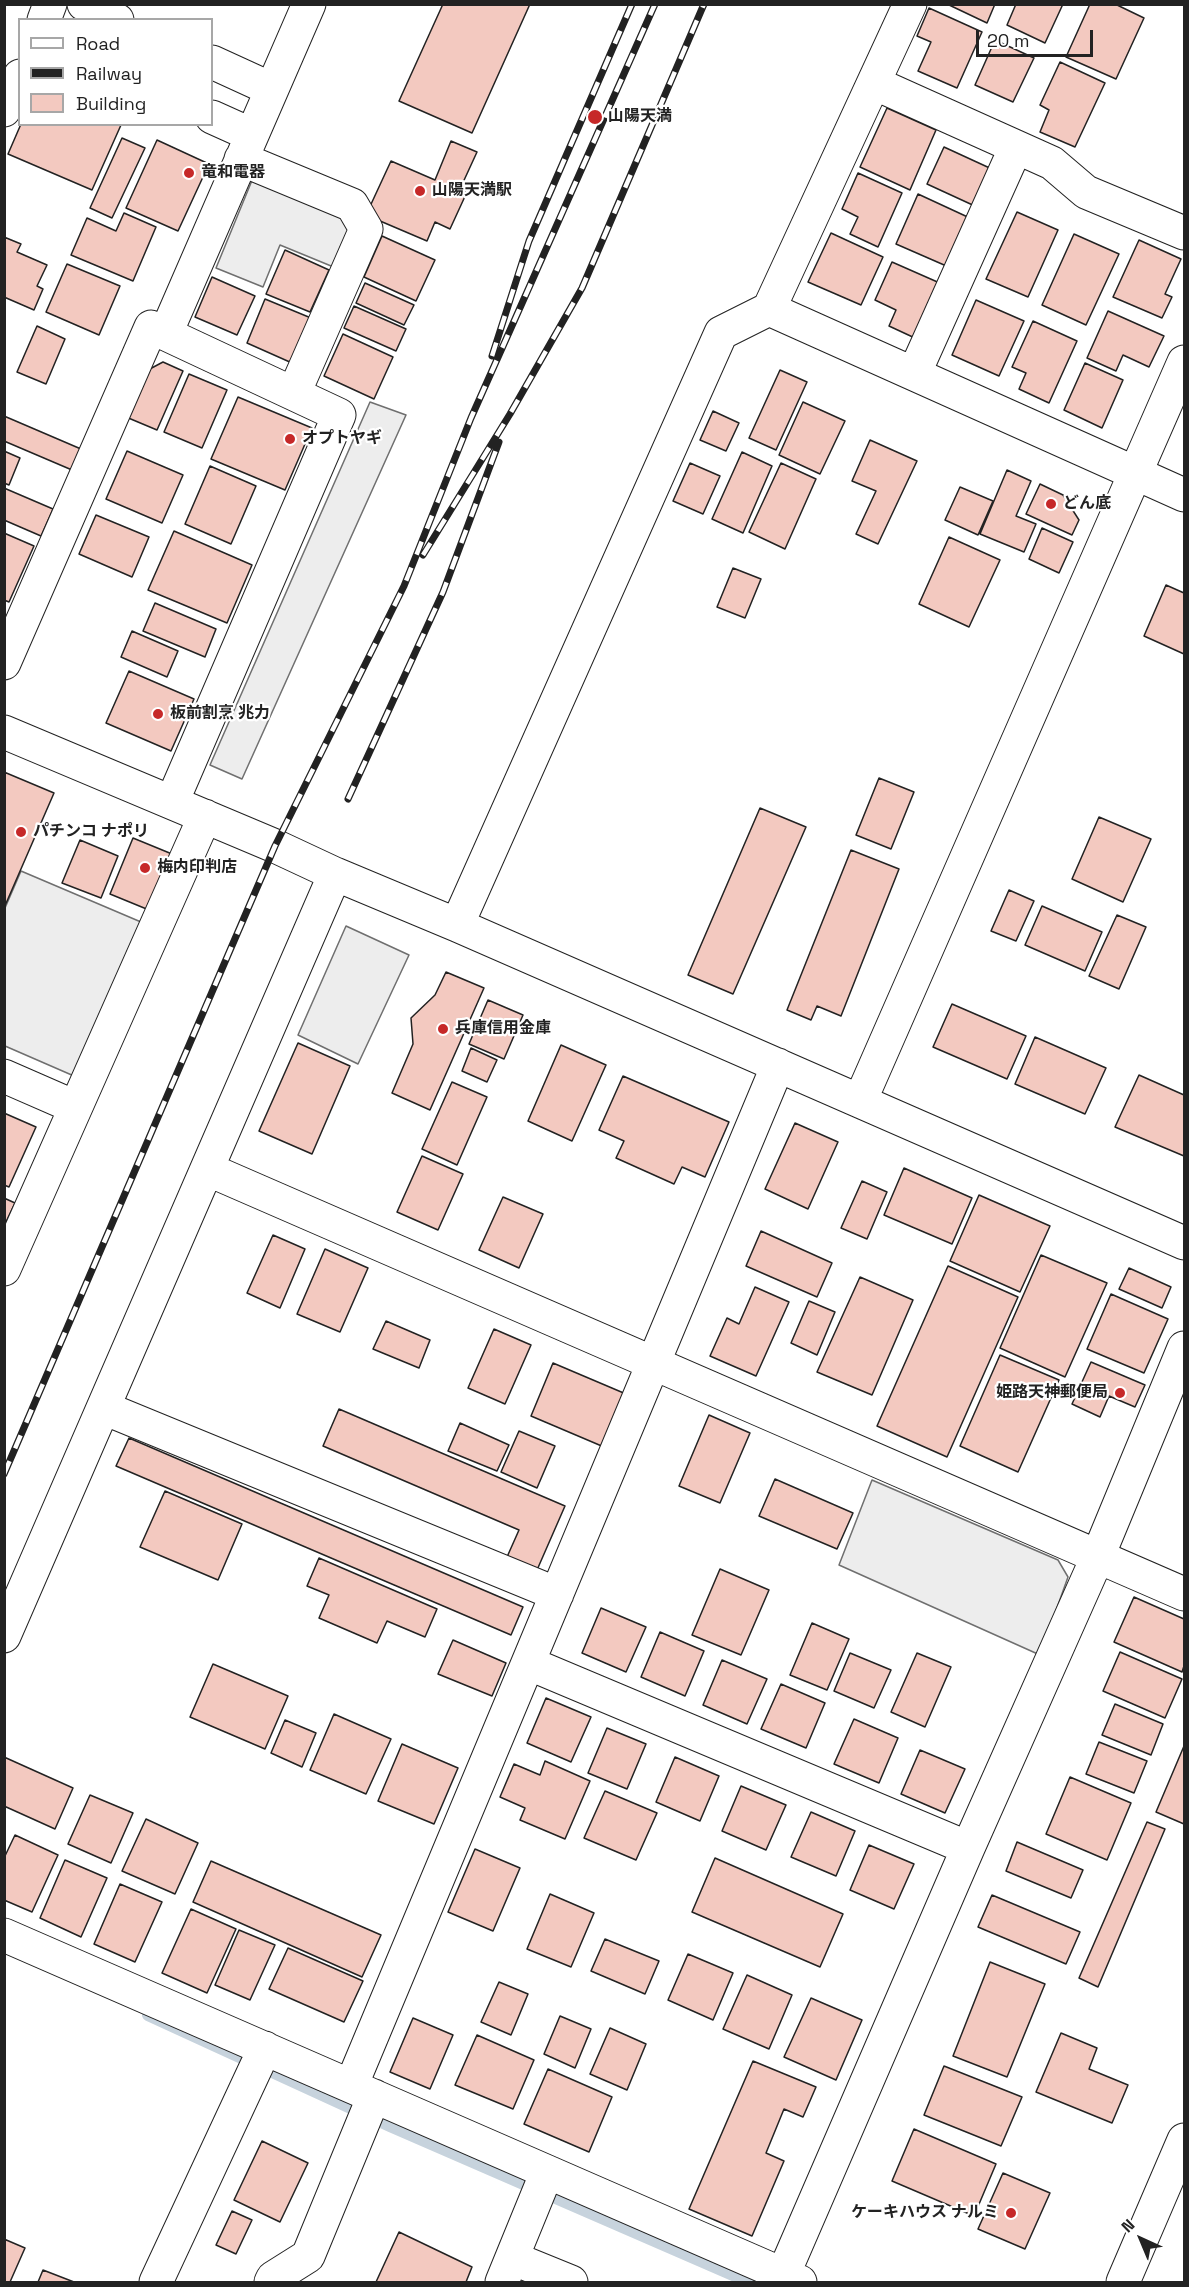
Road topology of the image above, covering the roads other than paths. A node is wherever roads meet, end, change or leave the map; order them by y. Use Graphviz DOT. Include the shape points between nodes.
graph roads {
  1 [pos="84,4"];
  2 [pos="309,4"];
  3 [pos="910,4"];
  4 [pos="113,18"];
  5 [pos="213,62"];
  6 [pos="18,80"];
  7 [pos="874,83"];
  8 [pos="271,89"];
  9 [pos="4,110"];
  10 [pos="213,118"];
  11 [pos="246,147"];
  12 [pos="1016,147"];
  13 [pos="1185,233"];
  14 [pos="769,309"];
  15 [pos="166,333"];
  16 [pos="1185,362"];
  17 [pos="914,374"];
  18 [pos="294,393"];
  19 [pos="1136,473"];
  20 [pos="1185,495"];
  21 [pos="4,663"];
  22 [pos="4,732"];
  23 [pos="172,802"];
  24 [pos="205,816"];
  25 [pos="335,874"];
  26 [pos="457,925"];
  27 [pos="778,1065"];
  28 [pos="4,1076"];
  29 [pos="860,1101"];
  30 [pos="75,1107"];
  31 [pos="207,1169"];
  32 [pos="1185,1243"];
  33 [pos="4,1269"];
  34 [pos="1185,1348"];
  35 [pos="654,1362"];
  36 [pos="104,1408"];
  37 [pos="1098,1556"];
  38 [pos="557,1594"];
  39 [pos="1185,1594"];
  40 [pos="4,1636"];
  41 [pos="528,1663"];
  42 [pos="968,1848"];
  43 [pos="4,1935"];
  44 [pos="265,2048"];
  45 [pos="362,2091"];
  46 [pos="1185,2140"];
  47 [pos="548,2172"];
  48 [pos="507,2270"];
  49 [pos="788,2280"];
  50 [pos="156,2283"];
  51 [pos="271,2283"];
  52 [pos="571,2283"];
  53 [pos="1123,2283"];
  1 -- 4 [label="main road"];
  2 -- 8 [label="main road"];
  3 -- 7 [label="main road"];
  5 -- 8 [label="main road"];
  6 -- 9 [label="main road"];
  7 -- 12 [label="main road"];
  7 -- 14 [label="main road"];
  8 -- 11 [label="main road"];
  10 -- 11 [label="main road"];
  11 -- 15 [label="main road"];
  11 -- 18 [label="main road" via="352,205 366,228"];
  12 -- 13 [label="main road" via="1052,163 1086,192"];
  12 -- 17 [label="main road"];
  14 -- 17 [label="main road"];
  14 -- 26 [label="main road" via="721,333"];
  15 -- 18 [label="main road"];
  15 -- 21 [label="main road" via="151,327"];
  16 -- 19 [label="main road"];
  17 -- 19 [label="main road"];
  18 -- 23 [label="main road" via="339,415"];
  19 -- 20 [label="main road"];
  19 -- 29 [label="main road"];
  22 -- 23 [label="main road"];
  23 -- 24 [label="main road"];
  24 -- 25 [label="main road"];
  24 -- 30 [label="main road"];
  25 -- 26 [label="main road"];
  25 -- 31 [label="main road"];
  26 -- 27 [label="main road"];
  27 -- 29 [label="main road"];
  27 -- 35 [label="main road"];
  28 -- 30 [label="main road"];
  29 -- 32 [label="main road"];
  30 -- 33 [label="main road"];
  31 -- 35 [label="main road"];
  31 -- 36 [label="main road"];
  34 -- 37 [label="main road"];
  35 -- 37 [label="main road"];
  35 -- 38 [label="main road"];
  36 -- 38 [label="main road"];
  36 -- 40 [label="main road"];
  37 -- 39 [label="main road"];
  37 -- 42 [label="main road"];
  38 -- 41 [label="main road"];
  41 -- 42 [label="main road"];
  41 -- 45 [label="main road"];
  42 -- 49 [label="main road"];
  43 -- 44 [label="main road"];
  44 -- 45 [label="main road"];
  44 -- 50 [label="main road"];
  45 -- 47 [label="main road"];
  45 -- 51 [label="main road" via="308,2256"];
  46 -- 53 [label="main road"];
  47 -- 48 [label="main road"];
  47 -- 49 [label="main road"];
  48 -- 52 [label="main road"];
}
